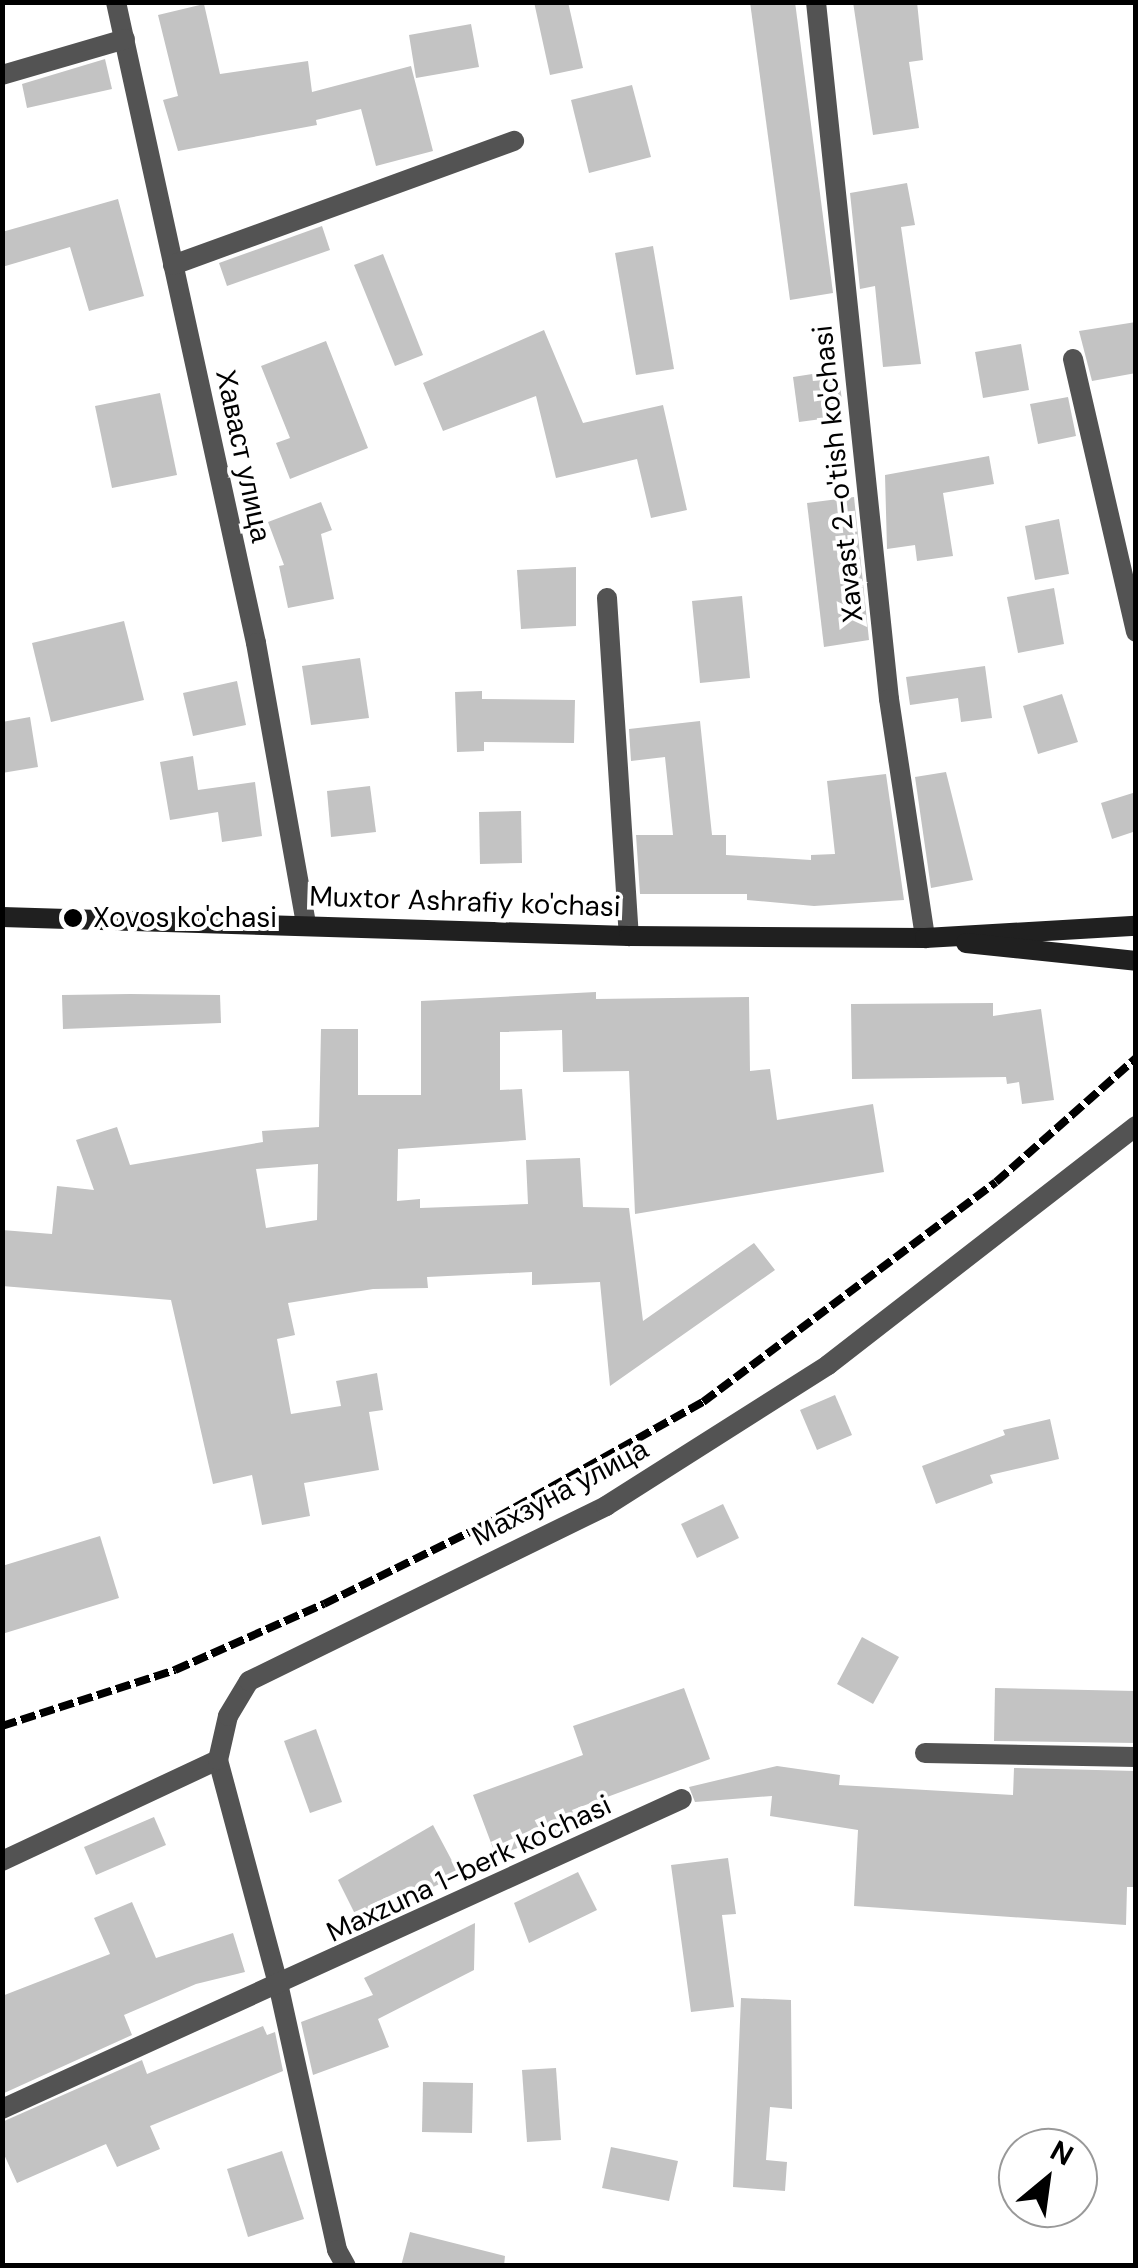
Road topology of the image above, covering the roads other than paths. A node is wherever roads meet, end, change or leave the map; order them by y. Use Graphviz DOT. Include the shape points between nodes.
graph roads {
  1 [pos="816,2"];
  2 [pos="123,5"];
  3 [pos="125,39"];
  4 [pos="2,75"];
  5 [pos="514,141"];
  6 [pos="173,265"];
  7 [pos="1073,359"];
  8 [pos="608,598"];
  9 [pos="1136,632"];
  10 [pos="2,917"];
  11 [pos="306,924"];
  12 [pos="1136,926"];
  13 [pos="628,936"];
  14 [pos="925,938"];
  15 [pos="1136,961"];
  16 [pos="1136,1126"];
  17 [pos="925,1753"];
  18 [pos="1136,1757"];
  19 [pos="218,1760"];
  20 [pos="682,1799"];
  21 [pos="2,1861"];
  22 [pos="279,1988"];
  23 [pos="2,2109"];
  24 [pos="346,2266"];
  1 -- 14 [label="street, Xavast 2-o'tish ko'chasi" via="889,699"];
  2 -- 3 [label="street, Хаваст улица"];
  3 -- 4 [label="street"];
  3 -- 6 [label="street, Хаваст улица"];
  5 -- 6 [label="street"];
  6 -- 11 [label="street, Хаваст улица" via="256,642"];
  7 -- 9 [label="street"];
  8 -- 13 [label="street"];
  10 -- 11 [label="main road, Muxtor Ashrafiy ko'chasi"];
  11 -- 13 [label="main road, Muxtor Ashrafiy ko'chasi"];
  12 -- 14 [label="main road, Muxtor Ashrafiy ko'chasi"];
  13 -- 14 [label="main road, Muxtor Ashrafiy ko'chasi"];
  14 -- 15 [label="main road, Muxtor Ashrafiy ko'chasi"];
  16 -- 19 [label="street, Махзуна улица" via="828,1365 606,1506 249,1681 228,1716"];
  17 -- 18 [label="street"];
  19 -- 21 [label="street"];
  19 -- 22 [label="street"];
  20 -- 22 [label="street, Maxzuna 1-berk ko'chasi"];
  22 -- 23 [label="street, Maxzuna 1-berk ko'chasi" via="145,2041"];
  22 -- 24 [label="street" via="336,2250"];
}
